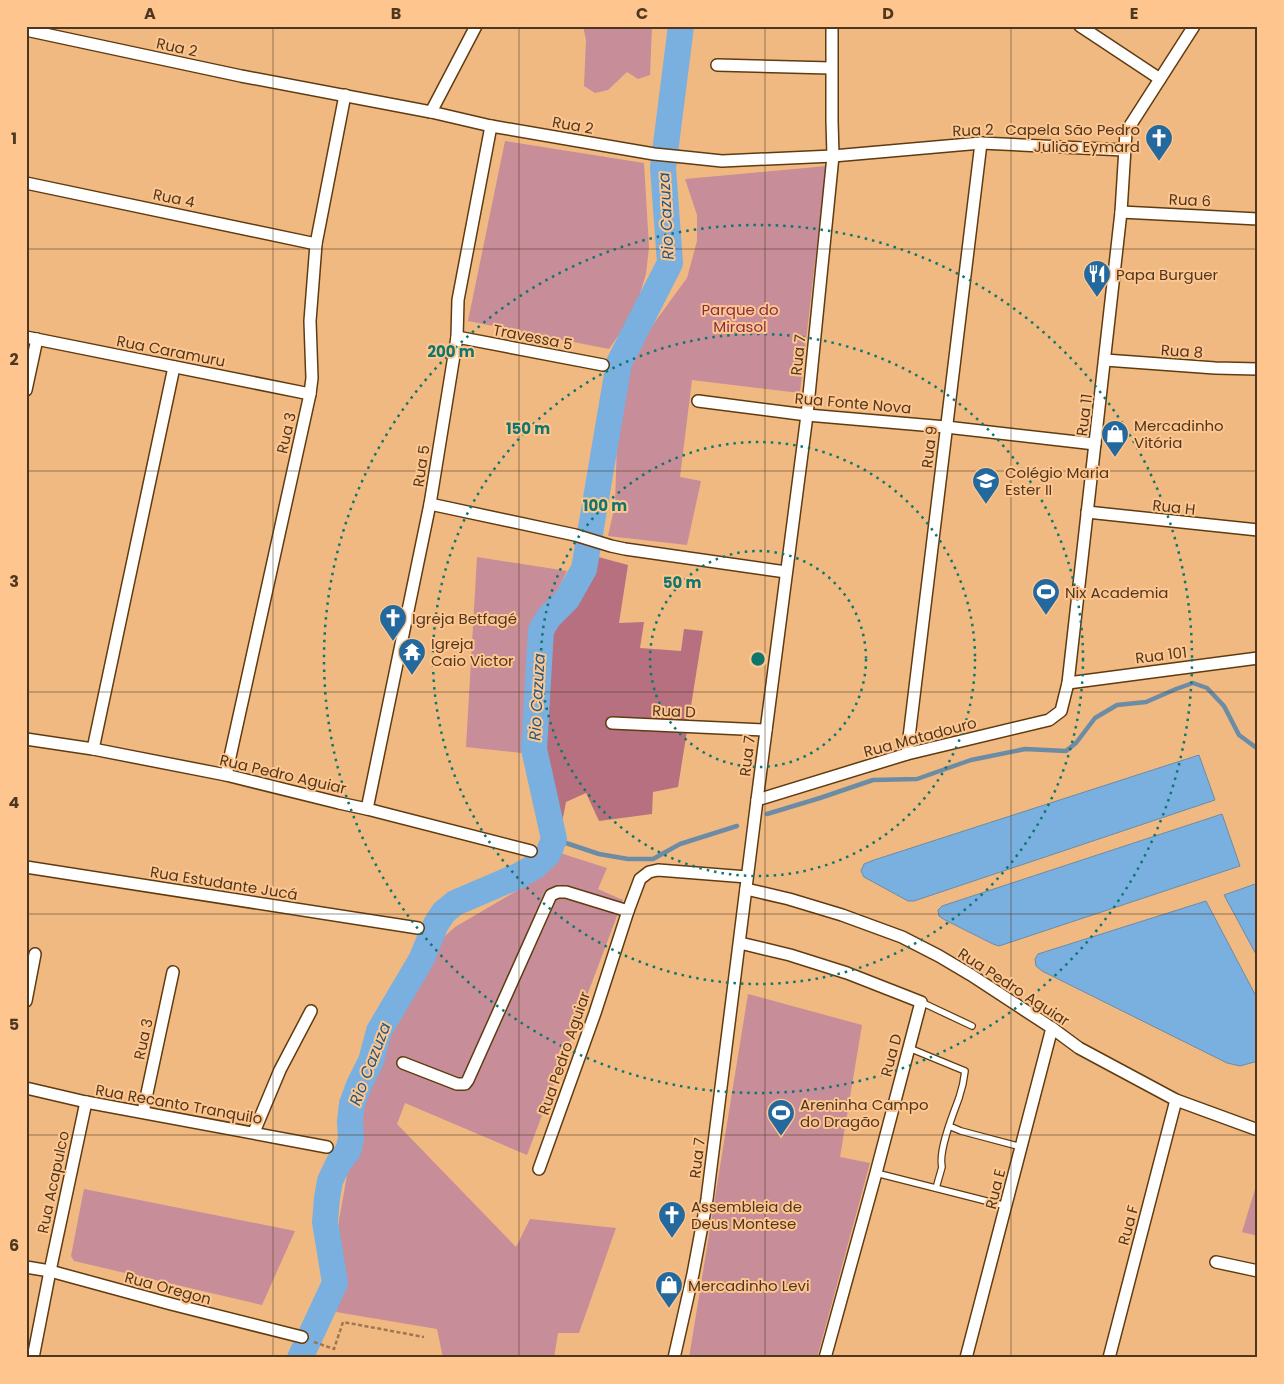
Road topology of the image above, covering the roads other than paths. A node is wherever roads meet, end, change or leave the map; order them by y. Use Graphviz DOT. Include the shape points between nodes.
graph roads {
  1 [pos="476,26"];
  2 [pos="832,26"];
  3 [pos="1080,26"];
  4 [pos="1194,26"];
  5 [pos="26,30"];
  6 [pos="717,65"];
  7 [pos="831,68"];
  8 [pos="1160,79"];
  9 [pos="345,95"];
  10 [pos="431,112"];
  11 [pos="491,126"];
  12 [pos="981,143"];
  13 [pos="1124,150"];
  14 [pos="833,156"];
  15 [pos="26,183"];
  16 [pos="1121,212"];
  17 [pos="1258,219"];
  18 [pos="316,244"];
  19 [pos="457,337"];
  20 [pos="32,338"];
  21 [pos="1105,360"];
  22 [pos="603,366"];
  23 [pos="174,367"];
  24 [pos="1258,369"];
  25 [pos="26,390"];
  26 [pos="310,394"];
  27 [pos="698,401"];
  28 [pos="807,415"];
  29 [pos="946,427"];
  30 [pos="1095,444"];
  31 [pos="430,504"];
  32 [pos="1087,512"];
  33 [pos="1258,530"];
  34 [pos="786,572"];
  35 [pos="1258,658"];
  36 [pos="1068,683"];
  37 [pos="612,723"];
  38 [pos="766,730"];
  39 [pos="26,739"];
  40 [pos="93,749"];
  41 [pos="907,754"];
  42 [pos="226,775"];
  43 [pos="756,800"];
  44 [pos="367,808"];
  45 [pos="531,851"];
  46 [pos="26,867"];
  47 [pos="747,877"];
  48 [pos="746,889"];
  49 [pos="628,911"];
  50 [pos="418,928"];
  51 [pos="740,942"];
  52 [pos="35,954"];
  53 [pos="173,972"];
  54 [pos="26,1001"];
  55 [pos="921,1002"];
  56 [pos="312,1011"];
  57 [pos="972,1026"];
  58 [pos="1052,1028"];
  59 [pos="908,1047"];
  60 [pos="403,1063"];
  61 [pos="26,1088"];
  62 [pos="1176,1100"];
  63 [pos="86,1102"];
  64 [pos="143,1112"];
  65 [pos="949,1126"];
  66 [pos="1258,1130"];
  67 [pos="254,1132"];
  68 [pos="327,1147"];
  69 [pos="1022,1147"];
  70 [pos="539,1169"];
  71 [pos="876,1173"];
  72 [pos="936,1188"];
  73 [pos="1006,1206"];
  74 [pos="1216,1262"];
  75 [pos="26,1267"];
  76 [pos="1258,1271"];
  77 [pos="50,1272"];
  78 [pos="302,1338"];
  79 [pos="33,1358"];
  80 [pos="674,1358"];
  81 [pos="825,1358"];
  82 [pos="966,1358"];
  83 [pos="1109,1358"];
  1 -- 10 [label="street"];
  2 -- 7 [label="street, Rua 7"];
  3 -- 8 [label="street"];
  4 -- 8 [label="street"];
  5 -- 9 [label="street, Rua 2"];
  6 -- 7 [label="street"];
  7 -- 14 [label="street, Rua 7"];
  8 -- 13 [label="street" via="1126,132"];
  9 -- 10 [label="street, Rua 2"];
  9 -- 18 [label="street, Rua 3"];
  10 -- 11 [label="street, Rua 2"];
  11 -- 14 [label="street, Rua 2" via="684,157 722,160"];
  11 -- 19 [label="street, Rua 5" via="458,300"];
  12 -- 13 [label="street, Rua 2"];
  12 -- 14 [label="street, Rua 2"];
  12 -- 29 [label="street, Rua 9"];
  13 -- 16 [label="street, Rua 11"];
  14 -- 28 [label="street, Rua 7"];
  15 -- 18 [label="street, Rua 4"];
  16 -- 17 [label="street, Rua 6"];
  16 -- 21 [label="street, Rua 11"];
  18 -- 26 [label="street, Rua 3" via="310,320"];
  19 -- 22 [label="street, Travessa 5"];
  19 -- 31 [label="street, Rua 5"];
  20 -- 23 [label="street, Rua Caramuru"];
  20 -- 25 [label="street"];
  21 -- 24 [label="street, Rua 8"];
  21 -- 30 [label="street, Rua 11"];
  23 -- 26 [label="street, Rua Caramuru"];
  23 -- 40 [label="street"];
  26 -- 42 [label="street, Rua 3"];
  27 -- 28 [label="street, Rua Fonte Nova"];
  28 -- 29 [label="street, Rua Fonte Nova"];
  28 -- 34 [label="street, Rua 7"];
  29 -- 30 [label="street, Rua Fonte Nova"];
  29 -- 41 [label="street, Rua 9"];
  30 -- 32 [label="street, Rua 11"];
  31 -- 34 [label="street" via="575,535 611,546"];
  31 -- 44 [label="street, Rua 5"];
  32 -- 33 [label="street, Rua H"];
  32 -- 36 [label="street, Rua 11"];
  34 -- 38 [label="street, Rua 7"];
  35 -- 36 [label="street, Rua 101"];
  36 -- 41 [label="street, Rua Matadouro" via="1062,709 1049,720"];
  37 -- 38 [label="street, Rua D"];
  38 -- 43 [label="street, Rua 7"];
  39 -- 40 [label="street, Rua Pedro Aguiar"];
  40 -- 42 [label="street, Rua Pedro Aguiar"];
  41 -- 43 [label="street, Rua Matadouro"];
  42 -- 44 [label="street, Rua Pedro Aguiar"];
  43 -- 47 [label="street, Rua 7"];
  44 -- 45 [label="street, Rua Pedro Aguiar"];
  46 -- 50 [label="street, Rua Estudante Jucá"];
  47 -- 48 [label="street, Rua 7"];
  47 -- 49 [label="street, Rua Pedro Aguiar" via="649,872 640,879"];
  48 -- 51 [label="street, Rua 7"];
  48 -- 58 [label="street, Rua Pedro Aguiar" via="842,915 902,937 940,956"];
  49 -- 60 [label="street" via="566,892 551,895 468,1080 457,1084"];
  49 -- 70 [label="street, Rua Pedro Aguiar"];
  51 -- 55 [label="street" via="847,973"];
  51 -- 80 [label="street, Rua 7" via="707,1198"];
  52 -- 54 [label="street"];
  53 -- 64 [label="street, Rua 3"];
  55 -- 57 [label="lane"];
  55 -- 59 [label="street, Rua D"];
  56 -- 67 [label="street" via="280,1070"];
  58 -- 62 [label="street, Rua Pedro Aguiar" via="1079,1048"];
  58 -- 69 [label="street, Rua E"];
  59 -- 65 [label="lane" via="965,1071"];
  59 -- 71 [label="street, Rua D"];
  61 -- 63 [label="street, Rua Recanto Tranquilo"];
  62 -- 66 [label="street, Rua Pedro Aguiar"];
  62 -- 83 [label="street, Rua F"];
  63 -- 64 [label="street, Rua Recanto Tranquilo"];
  63 -- 77 [label="street, Rua Acapulco"];
  64 -- 67 [label="street, Rua Recanto Tranquilo"];
  65 -- 69 [label="lane"];
  65 -- 72 [label="lane"];
  67 -- 68 [label="street, Rua Recanto Tranquilo"];
  69 -- 73 [label="street, Rua E"];
  71 -- 72 [label="lane"];
  71 -- 81 [label="street, Rua D"];
  72 -- 73 [label="lane"];
  73 -- 82 [label="street, Rua E"];
  74 -- 76 [label="street"];
  75 -- 77 [label="street, Rua Oregon"];
  77 -- 78 [label="street, Rua Oregon"];
  77 -- 79 [label="street, Rua Acapulco"];
}
